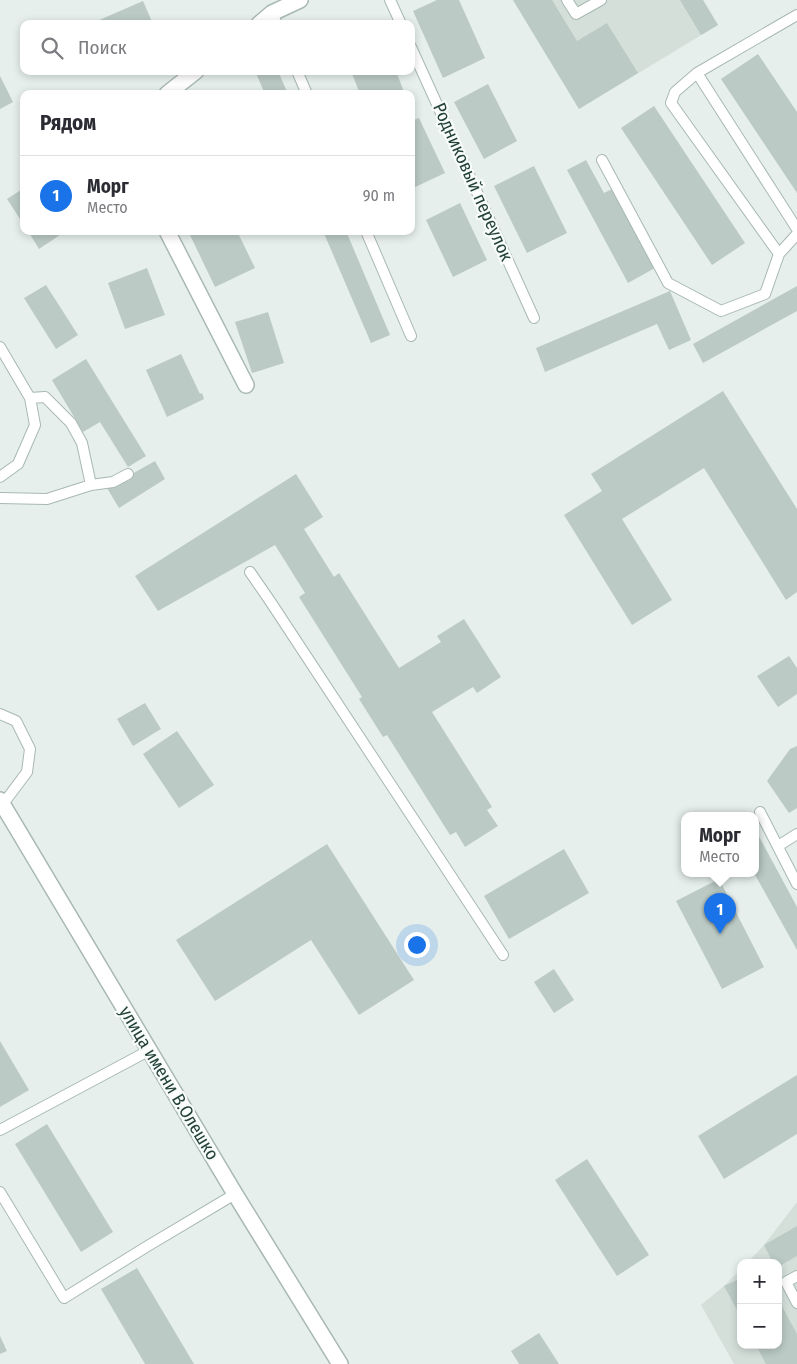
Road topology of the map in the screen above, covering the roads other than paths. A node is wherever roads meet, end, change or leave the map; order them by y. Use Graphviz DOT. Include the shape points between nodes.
graph roads {
  1 [pos="300,0"];
  2 [pos="390,0"];
  3 [pos="567,0"];
  4 [pos="601,0"];
  5 [pos="797,15"];
  6 [pos="274,18"];
  7 [pos="399,20"];
  8 [pos="415,56"];
  9 [pos="697,73"];
  10 [pos="191,75"];
  11 [pos="299,75"];
  12 [pos="172,90"];
  13 [pos="305,90"];
  14 [pos="602,160"];
  15 [pos="797,229"];
  16 [pos="797,234"];
  17 [pos="169,235"];
  18 [pos="368,235"];
  19 [pos="779,254"];
  20 [pos="534,318"];
  21 [pos="411,336"];
  22 [pos="0,347"];
  23 [pos="246,385"];
  24 [pos="30,398"];
  25 [pos="128,474"];
  26 [pos="0,477"];
  27 [pos="91,485"];
  28 [pos="0,498"];
  29 [pos="250,572"];
  30 [pos="0,714"];
  31 [pos="1,802"];
  32 [pos="760,812"];
  33 [pos="797,834"];
  34 [pos="778,846"];
  35 [pos="797,884"];
  36 [pos="503,955"];
  37 [pos="150,1050"];
  38 [pos="0,1130"];
  39 [pos="0,1192"];
  40 [pos="235,1194"];
  41 [pos="797,1276"];
  42 [pos="797,1302"];
  43 [pos="340,1364"];
  1 -- 6 [label="street"];
  2 -- 7 [label="lane"];
  3 -- 4 [label="lane" via="576,14"];
  5 -- 9 [label="lane"];
  8 -- 20 [label="lane, Родниковый переулок"];
  9 -- 15 [label="lane"];
  9 -- 19 [label="lane" via="675,92 671,103"];
  10 -- 12 [label="street"];
  11 -- 13 [label="lane"];
  14 -- 19 [label="lane" via="668,283 721,311 765,294"];
  16 -- 19 [label="lane"];
  17 -- 23 [label="street"];
  18 -- 21 [label="lane"];
  22 -- 24 [label="lane"];
  24 -- 26 [label="lane" via="35,424 18,464"];
  24 -- 27 [label="lane" via="45,397 70,423 82,443"];
  25 -- 27 [label="lane" via="113,482"];
  27 -- 28 [label="lane" via="47,500"];
  29 -- 36 [label="lane"];
  30 -- 31 [label="lane" via="16,721 30,749 27,772"];
  31 -- 37 [label="street, улица имени В.Олешко"];
  32 -- 34 [label="lane"];
  33 -- 34 [label="lane"];
  34 -- 35 [label="lane"];
  37 -- 38 [label="lane"];
  37 -- 40 [label="street, улица имени В.Олешко"];
  39 -- 40 [label="lane" via="64,1298"];
  40 -- 43 [label="street, улица имени В.Олешко"];
  41 -- 42 [label="lane" via="786,1282"];
}
